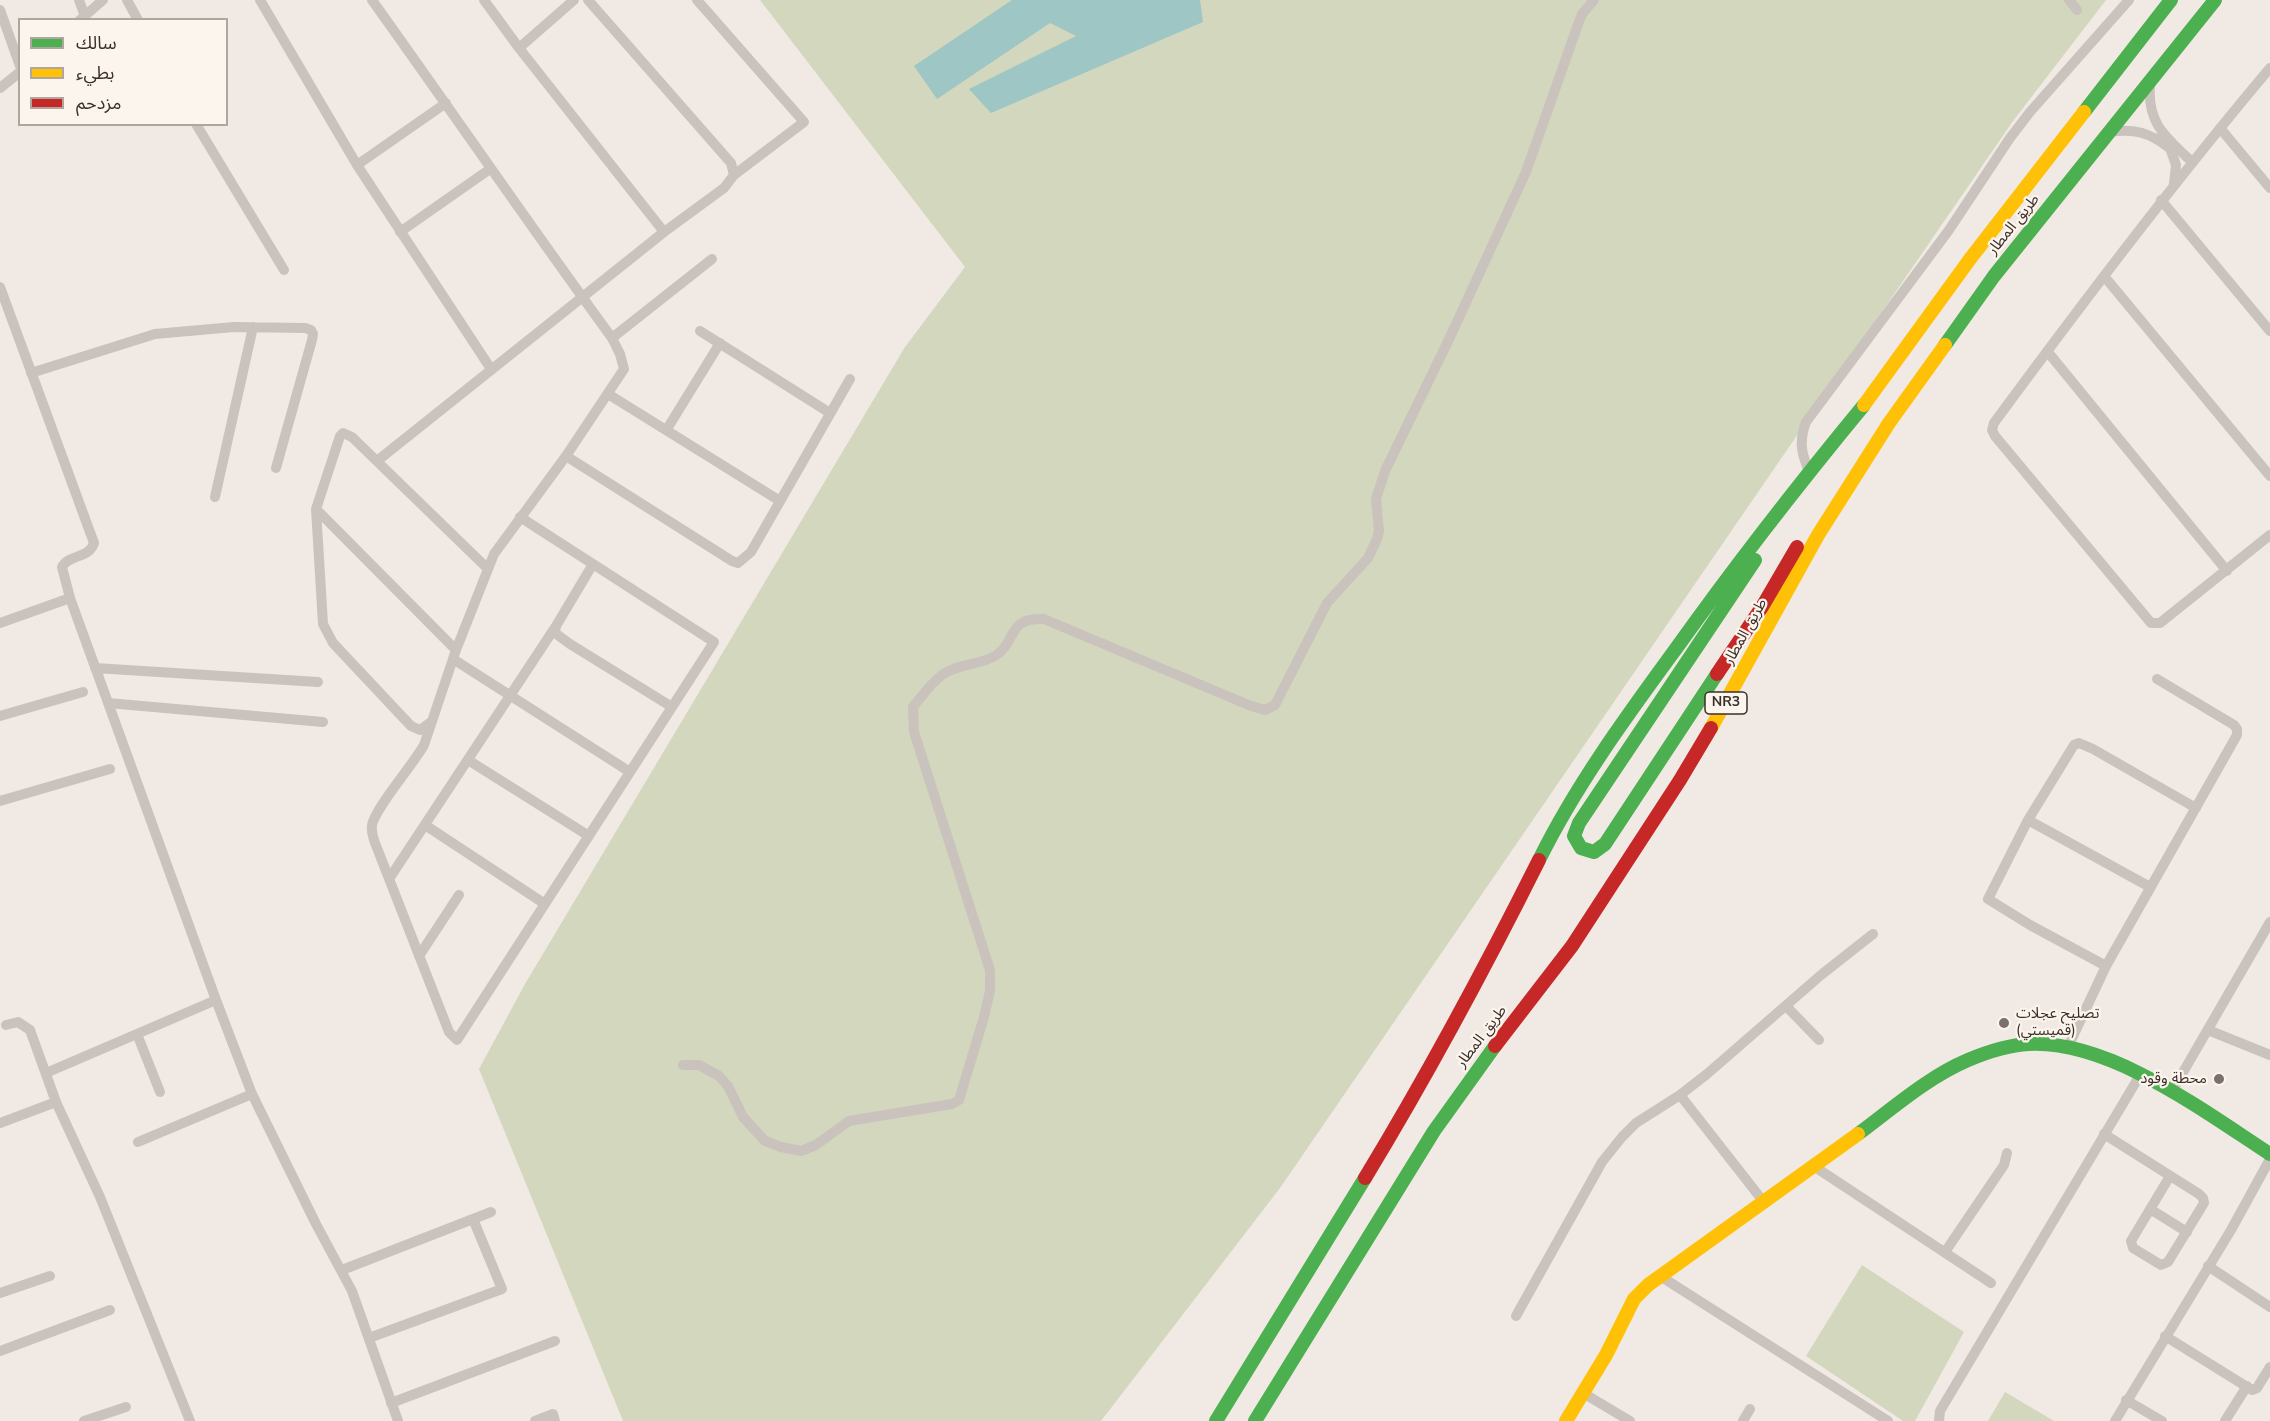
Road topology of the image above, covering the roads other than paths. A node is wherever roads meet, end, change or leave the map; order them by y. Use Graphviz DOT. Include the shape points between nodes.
graph roads {
  1 [pos="79,0"];
  2 [pos="103,0"];
  3 [pos="127,0"];
  4 [pos="260,0"];
  5 [pos="372,0"];
  6 [pos="484,0"];
  7 [pos="574,0"];
  8 [pos="588,0"];
  9 [pos="697,0"];
  10 [pos="1594,0"];
  11 [pos="2069,0"];
  12 [pos="2129,0"];
  13 [pos="2171,0"];
  14 [pos="2215,0"];
  15 [pos="0,10"];
  16 [pos="2077,10"];
  17 [pos="82,18"];
  18 [pos="137,18"];
  19 [pos="519,48"];
  20 [pos="18,60"];
  21 [pos="2270,68"];
  22 [pos="18,74"];
  23 [pos="2150,82"];
  24 [pos="0,88"];
  25 [pos="446,104"];
  26 [pos="197,126"];
  27 [pos="2220,128"];
  28 [pos="2110,132"];
  29 [pos="2172,146"];
  30 [pos="2203,148"];
  31 [pos="2190,164"];
  32 [pos="357,165"];
  33 [pos="490,169"];
  34 [pos="735,174"];
  35 [pos="2174,183"];
  36 [pos="2270,188"];
  37 [pos="2161,200"];
  38 [pos="400,232"];
  39 [pos="664,232"];
  40 [pos="712,259"];
  41 [pos="284,270"];
  42 [pos="2104,276"];
  43 [pos="0,287"];
  44 [pos="582,297"];
  45 [pos="253,327"];
  46 [pos="700,331"];
  47 [pos="2270,331"];
  48 [pos="612,338"];
  49 [pos="720,343"];
  50 [pos="2046,351"];
  51 [pos="491,369"];
  52 [pos="31,373"];
  53 [pos="850,379"];
  54 [pos="1918,382"];
  55 [pos="608,394"];
  56 [pos="1860,410"];
  57 [pos="830,413"];
  58 [pos="667,429"];
  59 [pos="566,456"];
  60 [pos="377,461"];
  61 [pos="276,468"];
  62 [pos="1809,471"];
  63 [pos="2270,476"];
  64 [pos="215,497"];
  65 [pos="780,501"];
  66 [pos="316,509"];
  67 [pos="520,517"];
  68 [pos="2270,535"];
  69 [pos="593,564"];
  70 [pos="488,569"];
  71 [pos="2227,571"];
  72 [pos="70,598"];
  73 [pos="0,623"];
  74 [pos="556,626"];
  75 [pos="455,655"];
  76 [pos="95,668"];
  77 [pos="2157,679"];
  78 [pos="318,682"];
  79 [pos="83,692"];
  80 [pos="511,696"];
  81 [pos="108,703"];
  82 [pos="672,707"];
  83 [pos="0,716"];
  84 [pos="323,722"];
  85 [pos="431,722"];
  86 [pos="468,760"];
  87 [pos="110,770"];
  88 [pos="630,772"];
  89 [pos="0,801"];
  90 [pos="2196,808"];
  91 [pos="2028,820"];
  92 [pos="425,825"];
  93 [pos="589,836"];
  94 [pos="389,879"];
  95 [pos="2150,887"];
  96 [pos="459,895"];
  97 [pos="545,904"];
  98 [pos="2270,922"];
  99 [pos="1873,934"];
  100 [pos="419,956"];
  101 [pos="2106,966"];
  102 [pos="216,1000"];
  103 [pos="1786,1006"];
  104 [pos="6,1025"];
  105 [pos="2208,1030"];
  106 [pos="137,1034"];
  107 [pos="1819,1040"];
  108 [pos="2067,1049"];
  109 [pos="2270,1055"];
  110 [pos="683,1065"];
  111 [pos="46,1073"];
  112 [pos="2140,1075"];
  113 [pos="160,1092"];
  114 [pos="2171,1093"];
  115 [pos="252,1095"];
  116 [pos="1680,1095"];
  117 [pos="56,1102"];
  118 [pos="0,1122"];
  119 [pos="2104,1134"];
  120 [pos="138,1142"];
  121 [pos="2007,1153"];
  122 [pos="2270,1154"];
  123 [pos="2270,1159"];
  124 [pos="1812,1165"];
  125 [pos="2170,1176"];
  126 [pos="1762,1201"];
  127 [pos="2150,1209"];
  128 [pos="491,1212"];
  129 [pos="474,1219"];
  130 [pos="2187,1232"];
  131 [pos="1946,1252"];
  132 [pos="2208,1266"];
  133 [pos="342,1270"];
  134 [pos="50,1276"];
  135 [pos="1660,1276"];
  136 [pos="1991,1283"];
  137 [pos="0,1293"];
  138 [pos="2270,1307"];
  139 [pos="110,1310"];
  140 [pos="1516,1316"];
  141 [pos="2165,1336"];
  142 [pos="369,1338"];
  143 [pos="555,1341"];
  144 [pos="0,1351"];
  145 [pos="2270,1367"];
  146 [pos="2247,1386"];
  147 [pos="1583,1393"];
  148 [pos="2126,1400"];
  149 [pos="392,1403"];
  150 [pos="126,1407"];
  151 [pos="1750,1409"];
  152 [pos="84,1421"];
  153 [pos="190,1421"];
  154 [pos="398,1421"];
  155 [pos="535,1421"];
  156 [pos="555,1421"];
  157 [pos="1216,1421"];
  158 [pos="1256,1421"];
  159 [pos="1566,1421"];
  160 [pos="1630,1421"];
  161 [pos="1743,1421"];
  162 [pos="1888,1421"];
  163 [pos="1939,1421"];
  164 [pos="2115,1421"];
  165 [pos="2162,1421"];
  166 [pos="2225,1421"];
  1 -- 17 [label="street"];
  2 -- 17 [label="street"];
  3 -- 18 [label="street"];
  4 -- 32 [label="street"];
  5 -- 25 [label="street"];
  6 -- 19 [label="street"];
  7 -- 19 [label="street"];
  8 -- 34 [label="street" via="731,163"];
  9 -- 34 [label="street" via="804,122"];
  10 -- 110 [label="street" via="1582,14 1526,172 1385,471 1376,499 1377,539 1368,558 1327,603 1275,705 1265,710 1251,706 1034,618 1024,620 998,654 942,674 913,706 914,732 990,970 984,1017 959,1100 849,1121 801,1151 765,1141 743,1117 719,1076 699,1065"];
  11 -- 16 [label="street"];
  12 -- 62 [label="street" via="2010,138 1949,230 1806,422 1801,445"];
  13 -- 56 [label="main road, طريق المطار" via="1970,259"];
  14 -- 23 [label="main road, طريق المطار / NR3"];
  15 -- 20 [label="street"];
  19 -- 39 [label="street"];
  21 -- 27 [label="street"];
  22 -- 24 [label="street"];
  23 -- 28 [label="main road, طريق المطار / NR3"];
  23 -- 29 [label="street" via="2154,121"];
  25 -- 32 [label="street"];
  25 -- 33 [label="street"];
  26 -- 41 [label="street"];
  27 -- 30 [label="street"];
  27 -- 36 [label="street"];
  28 -- 29 [label="street" via="2144,132"];
  28 -- 54 [label="main road, طريق المطار / NR3" via="1994,276"];
  29 -- 30 [label="street"];
  29 -- 31 [label="street"];
  29 -- 35 [label="street"];
  30 -- 31 [label="street"];
  31 -- 35 [label="street"];
  32 -- 38 [label="street"];
  33 -- 38 [label="street"];
  33 -- 44 [label="street"];
  34 -- 39 [label="street" via="724,188"];
  35 -- 37 [label="street"];
  37 -- 42 [label="street"];
  37 -- 47 [label="street"];
  38 -- 51 [label="street"];
  39 -- 44 [label="street"];
  40 -- 48 [label="street"];
  42 -- 50 [label="street"];
  42 -- 63 [label="street"];
  43 -- 52 [label="street"];
  44 -- 48 [label="street"];
  44 -- 51 [label="street"];
  45 -- 52 [label="street" via="155,334"];
  45 -- 61 [label="street" via="305,328 313,334"];
  45 -- 64 [label="street"];
  46 -- 49 [label="street"];
  48 -- 55 [label="street" via="624,369"];
  49 -- 57 [label="street"];
  49 -- 58 [label="street"];
  50 -- 71 [label="street"];
  50 -- 71 [label="street" via="1994,423 1995,436 2149,622 2160,623"];
  51 -- 60 [label="street"];
  52 -- 72 [label="street" via="94,543 88,552 62,567"];
  53 -- 57 [label="street"];
  54 -- 56 [label="main road" via="1809,527 1762,607 1605,844 1594,852 1581,848 1574,836 1578,823"];
  54 -- 158 [label="main road, طريق المطار / NR3" via="1818,535 1680,780 1572,946 1434,1131"];
  55 -- 58 [label="street"];
  55 -- 59 [label="street"];
  56 -- 62 [label="main road, طريق المطار"];
  57 -- 65 [label="street"];
  58 -- 65 [label="street"];
  59 -- 65 [label="street" via="738,563 751,552"];
  59 -- 67 [label="street"];
  60 -- 66 [label="street" via="343,433"];
  60 -- 70 [label="street"];
  62 -- 157 [label="main road, طريق المطار" via="1704,608 1587,775 1552,834 1430,1069"];
  66 -- 75 [label="street"];
  66 -- 85 [label="street" via="321,612 326,632 411,726 420,730"];
  67 -- 69 [label="street"];
  67 -- 70 [label="street"];
  68 -- 71 [label="street"];
  69 -- 74 [label="street"];
  69 -- 82 [label="street" via="714,642"];
  70 -- 75 [label="street"];
  72 -- 73 [label="street"];
  72 -- 76 [label="street"];
  74 -- 80 [label="street"];
  74 -- 82 [label="street" via="558,636"];
  75 -- 80 [label="street"];
  75 -- 85 [label="street"];
  76 -- 78 [label="street"];
  76 -- 81 [label="street"];
  77 -- 90 [label="street" via="2237,729 2233,745"];
  79 -- 83 [label="street"];
  80 -- 86 [label="street"];
  80 -- 88 [label="street"];
  81 -- 84 [label="street"];
  81 -- 102 [label="street"];
  82 -- 88 [label="street"];
  85 -- 94 [label="street" via="417,758 374,817 372,834"];
  86 -- 92 [label="street"];
  86 -- 93 [label="street"];
  87 -- 89 [label="street"];
  88 -- 93 [label="street"];
  90 -- 91 [label="street" via="2079,743 2074,745"];
  90 -- 95 [label="street"];
  91 -- 95 [label="street"];
  91 -- 101 [label="street" via="1989,902"];
  92 -- 94 [label="street"];
  92 -- 97 [label="street"];
  93 -- 97 [label="street"];
  94 -- 100 [label="street"];
  95 -- 101 [label="street"];
  96 -- 100 [label="street"];
  97 -- 100 [label="street" via="457,1040 449,1032"];
  98 -- 105 [label="street"];
  99 -- 103 [label="street"];
  101 -- 108 [label="street"];
  102 -- 106 [label="street"];
  102 -- 115 [label="street"];
  103 -- 107 [label="street"];
  103 -- 116 [label="street"];
  104 -- 111 [label="street" via="18,1022 30,1030"];
  105 -- 109 [label="street"];
  105 -- 114 [label="street"];
  106 -- 111 [label="street"];
  106 -- 113 [label="street"];
  108 -- 112 [label="main road" via="2096,1056"];
  108 -- 124 [label="main road" via="2029,1044 1975,1057"];
  111 -- 117 [label="street"];
  112 -- 114 [label="main road"];
  112 -- 119 [label="street"];
  114 -- 122 [label="main road"];
  115 -- 120 [label="street"];
  115 -- 133 [label="street"];
  116 -- 126 [label="street"];
  116 -- 140 [label="street" via="1636,1123 1602,1162"];
  117 -- 118 [label="street"];
  117 -- 153 [label="street" via="100,1197"];
  119 -- 125 [label="street"];
  119 -- 163 [label="street" via="1940,1411"];
  121 -- 131 [label="street" via="2004,1165"];
  123 -- 132 [label="street"];
  124 -- 126 [label="main road"];
  124 -- 131 [label="street"];
  125 -- 127 [label="street"];
  125 -- 130 [label="street" via="2204,1201"];
  126 -- 135 [label="main road"];
  127 -- 130 [label="street"];
  127 -- 130 [label="street" via="2131,1244 2158,1264 2167,1264"];
  128 -- 129 [label="street"];
  129 -- 133 [label="street"];
  129 -- 142 [label="street" via="502,1288"];
  131 -- 136 [label="street"];
  132 -- 138 [label="street"];
  132 -- 141 [label="street"];
  133 -- 142 [label="street"];
  134 -- 137 [label="street"];
  135 -- 147 [label="main road" via="1634,1299"];
  135 -- 162 [label="street"];
  139 -- 144 [label="street"];
  141 -- 146 [label="street"];
  141 -- 148 [label="street"];
  142 -- 149 [label="street"];
  143 -- 149 [label="street"];
  145 -- 146 [label="street" via="2257,1388"];
  146 -- 166 [label="street"];
  147 -- 159 [label="main road"];
  147 -- 160 [label="street"];
  148 -- 164 [label="street"];
  148 -- 165 [label="street"];
  149 -- 154 [label="street"];
  150 -- 152 [label="street"];
  151 -- 161 [label="street"];
  155 -- 156 [label="street" via="552,1414"];
}
